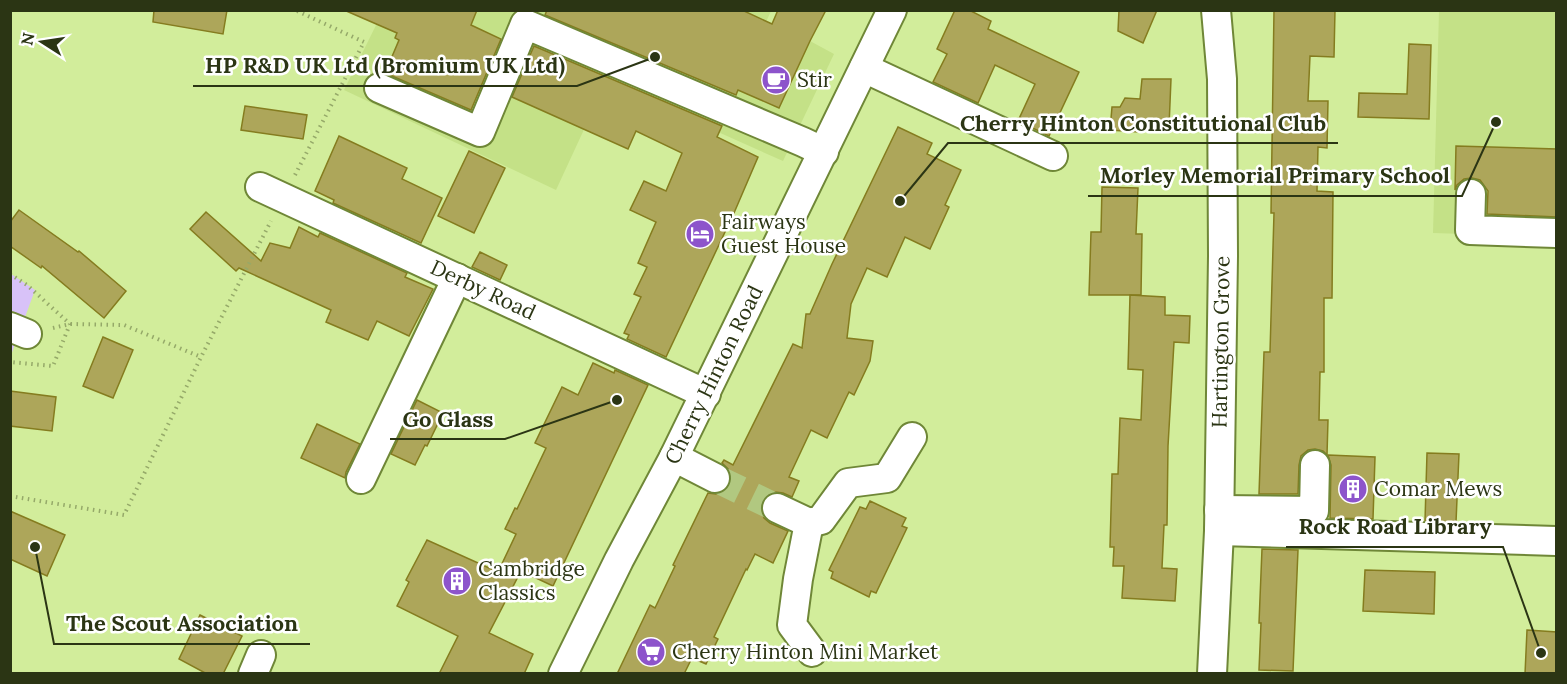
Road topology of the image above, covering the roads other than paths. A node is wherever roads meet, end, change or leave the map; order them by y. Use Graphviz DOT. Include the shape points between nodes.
graph roads {
  1 [pos="892,10"];
  2 [pos="1216,10"];
  3 [pos="522,17"];
  4 [pos="864,68"];
  5 [pos="379,88"];
  6 [pos="824,152"];
  7 [pos="1053,156"];
  8 [pos="257,185"];
  9 [pos="1471,194"];
  10 [pos="1557,233"];
  11 [pos="457,278"];
  12 [pos="705,394"];
  13 [pos="912,437"];
  14 [pos="674,457"];
  15 [pos="1315,465"];
  16 [pos="716,478"];
  17 [pos="361,479"];
  18 [pos="777,508"];
  19 [pos="1219,520"];
  20 [pos="809,523"];
  21 [pos="1557,542"];
  22 [pos="813,652"];
  23 [pos="563,674"];
  24 [pos="1212,674"];
  1 -- 4 [label="street, Cherry Hinton Road"];
  2 -- 19 [label="street, Hartington Grove" via="1222,79"];
  3 -- 5 [label="street" via="480,132"];
  3 -- 6 [label="street"];
  4 -- 6 [label="street, Cherry Hinton Road"];
  4 -- 7 [label="street"];
  6 -- 12 [label="street, Cherry Hinton Road"];
  8 -- 11 [label="street, Derby Road"];
  9 -- 10 [label="street" via="1470,230"];
  11 -- 12 [label="street, Derby Road"];
  11 -- 17 [label="street"];
  12 -- 14 [label="street, Cherry Hinton Road"];
  13 -- 20 [label="street" via="887,477 848,483 822,520"];
  14 -- 16 [label="street"];
  14 -- 23 [label="street, Cherry Hinton Road"];
  15 -- 19 [label="street" via="1314,511"];
  18 -- 20 [label="street"];
  19 -- 21 [label="street"];
  19 -- 24 [label="street, Hartington Grove"];
  20 -- 22 [label="street" via="792,625"];
}
